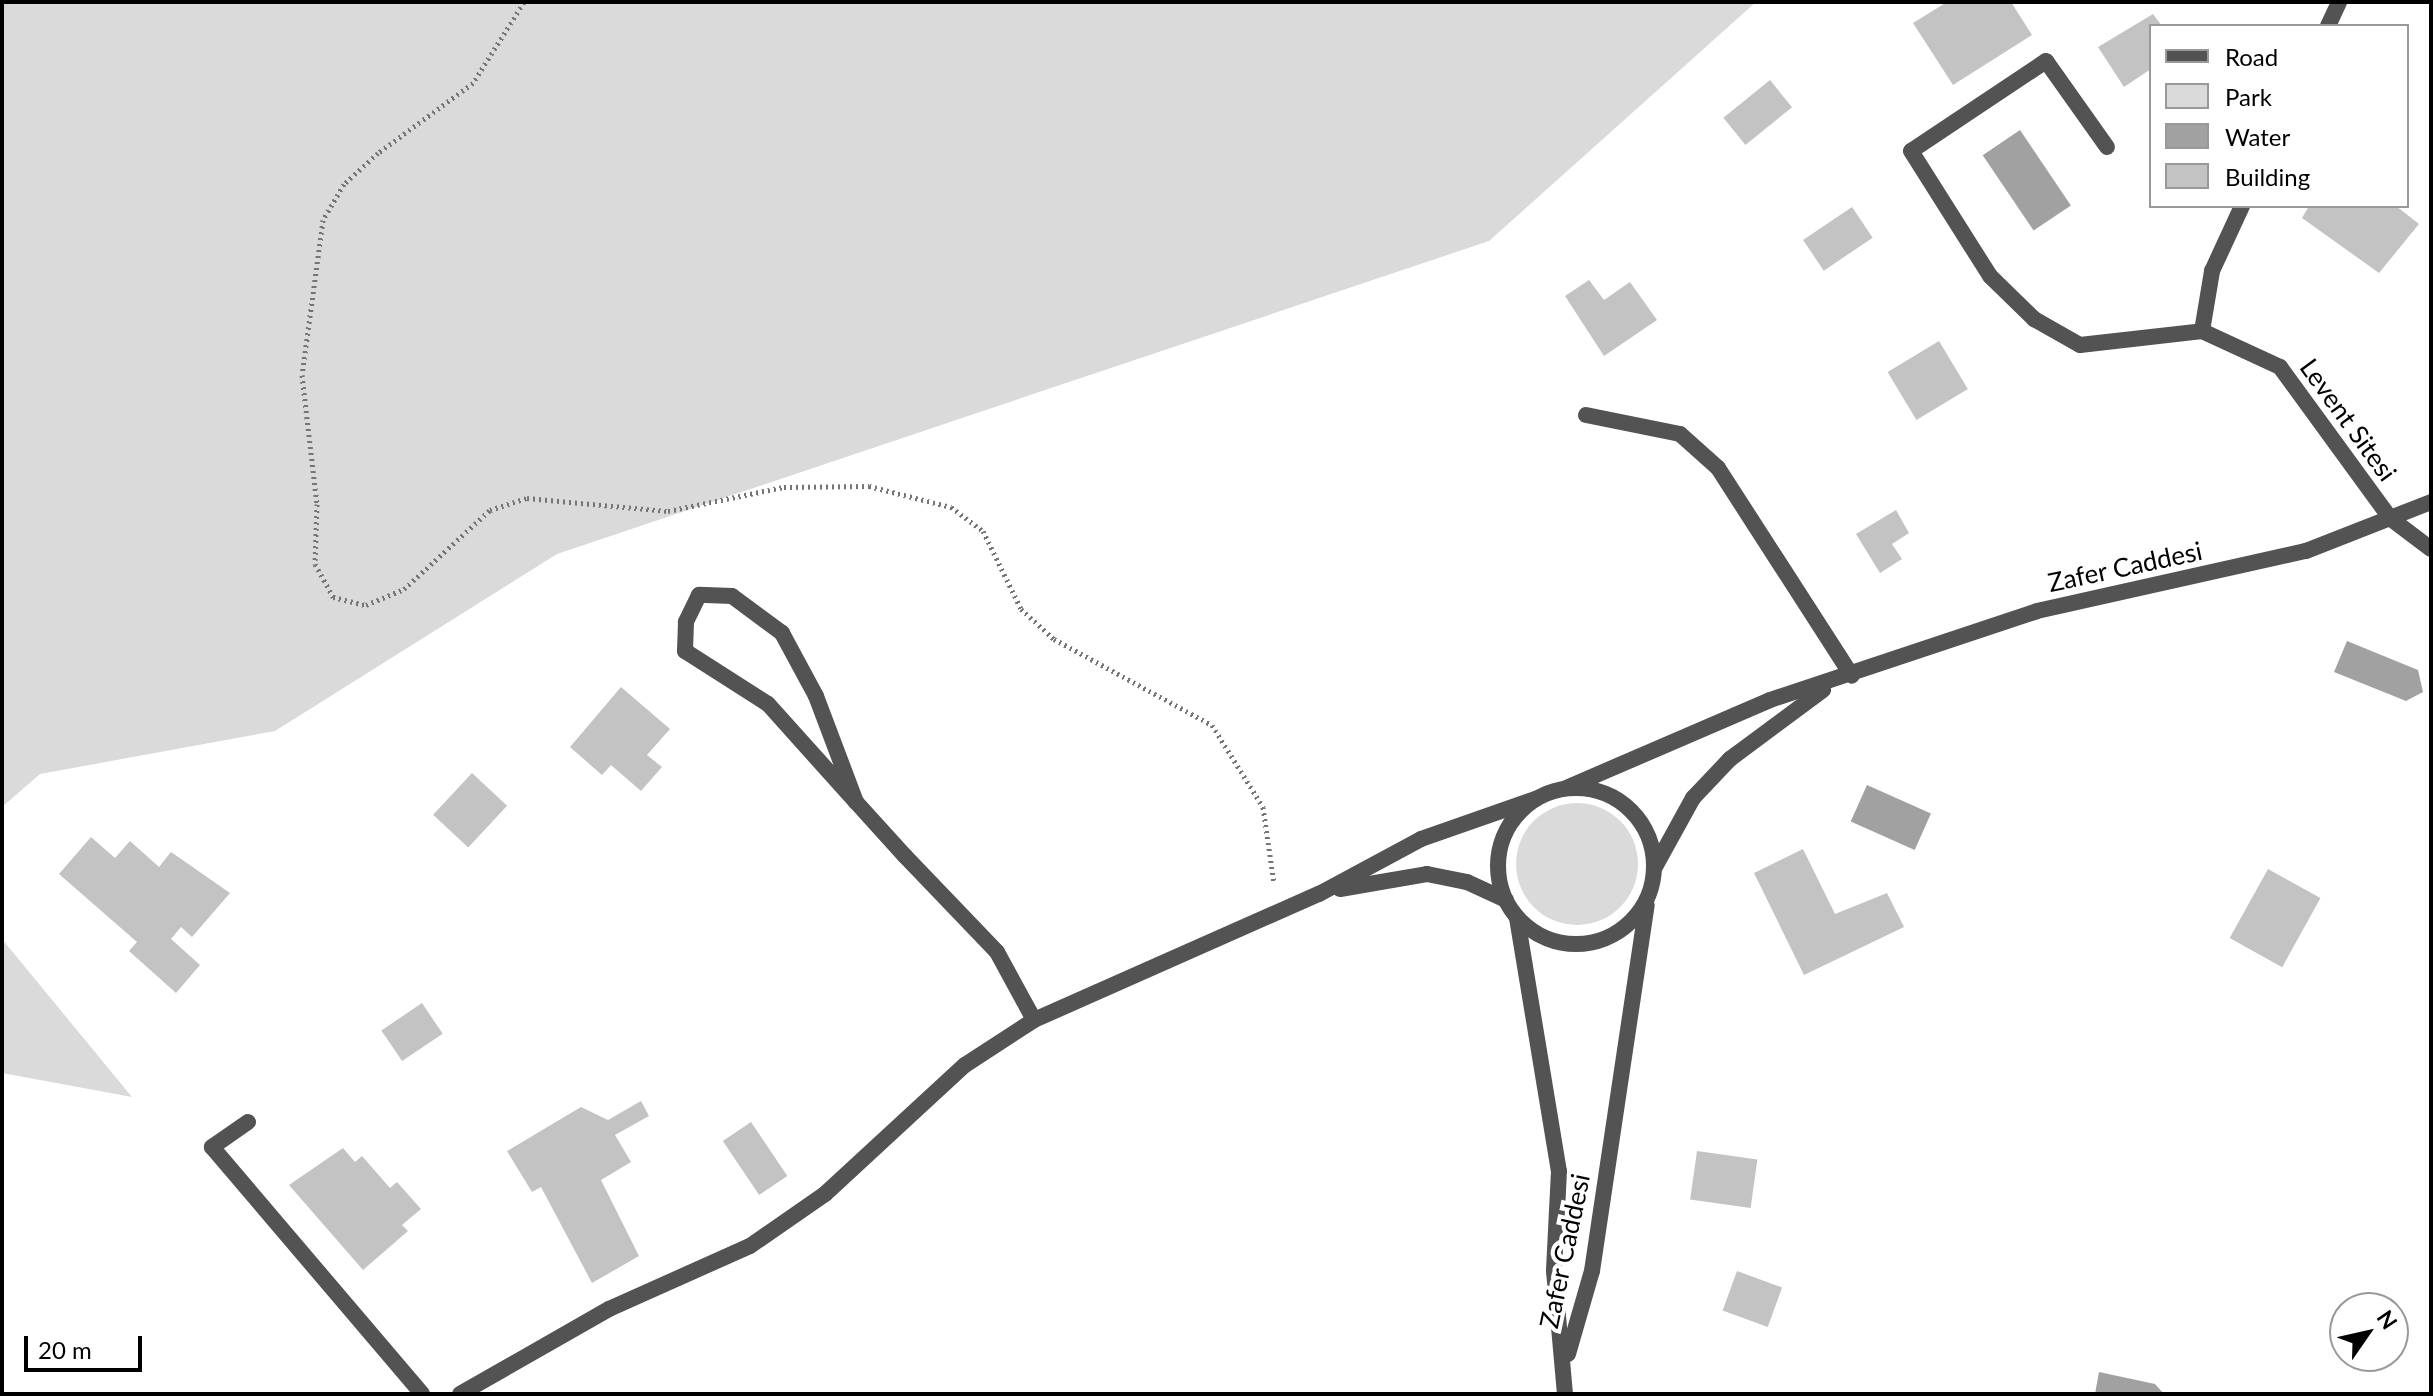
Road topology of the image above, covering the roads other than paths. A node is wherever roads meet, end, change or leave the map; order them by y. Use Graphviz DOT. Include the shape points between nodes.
graph roads {
  1 [pos="2339,2"];
  2 [pos="2329,24"];
  3 [pos="2107,147"];
  4 [pos="2241,208"];
  5 [pos="2202,331"];
  6 [pos="1586,415"];
  7 [pos="2431,502"];
  8 [pos="2390,518"];
  9 [pos="2431,549"];
  10 [pos="1852,676"];
  11 [pos="1831,684"];
  12 [pos="1566,788"];
  13 [pos="1535,799"];
  14 [pos="856,802"];
  15 [pos="1655,868"];
  16 [pos="1319,894"];
  17 [pos="1506,900"];
  18 [pos="1648,900"];
  19 [pos="1517,918"];
  20 [pos="1034,1020"];
  21 [pos="248,1122"];
  22 [pos="1566,1360"];
  23 [pos="422,1394"];
  24 [pos="460,1394"];
  25 [pos="1565,1394"];
  1 -- 2 [label="street"];
  3 -- 5 [label="street" via="2046,61 1911,151 1990,276 2057,336 2080,345"];
  4 -- 5 [label="street" via="2212,271"];
  5 -- 8 [label="street, Levent Sitesi" via="2280,367"];
  6 -- 10 [label="street" via="1680,434 1718,468"];
  7 -- 8 [label="street, Zafer Caddesi"];
  8 -- 9 [label="street, Levent Sitesi"];
  8 -- 10 [label="street, Zafer Caddesi" via="2306,551 2037,611"];
  10 -- 11 [label="street, Zafer Caddesi"];
  11 -- 12 [label="street, Zafer Caddesi" via="1693,729"];
  11 -- 15 [label="street, Zafer Caddesi" via="1703,788"];
  12 -- 13 [label="street, Zafer Caddesi"];
  12 -- 15 [label="street, Zafer Caddesi" via="1602,792 1632,810 1645,827"];
  13 -- 16 [label="street, Zafer Caddesi" via="1421,839"];
  13 -- 17 [label="street, Zafer Caddesi" via="1512,820 1500,848"];
  14 -- 14 [label="street" via="768,704 685,651 686,622 699,595 732,596 782,633 816,696"];
  14 -- 20 [label="street" via="997,952"];
  15 -- 18 [label="street, Zafer Caddesi"];
  16 -- 17 [label="street" via="1427,874 1467,882"];
  16 -- 20 [label="street"];
  17 -- 19 [label="street, Zafer Caddesi"];
  18 -- 19 [label="street, Zafer Caddesi" via="1631,923 1593,943 1562,943"];
  18 -- 22 [label="street, Zafer Caddesi" via="1592,1271"];
  19 -- 22 [label="street, Zafer Caddesi" via="1559,1171 1554,1271"];
  20 -- 24 [label="street" via="965,1065 825,1194 750,1246 609,1309"];
  21 -- 23 [label="street" via="212,1147"];
  22 -- 25 [label="street"];
}
